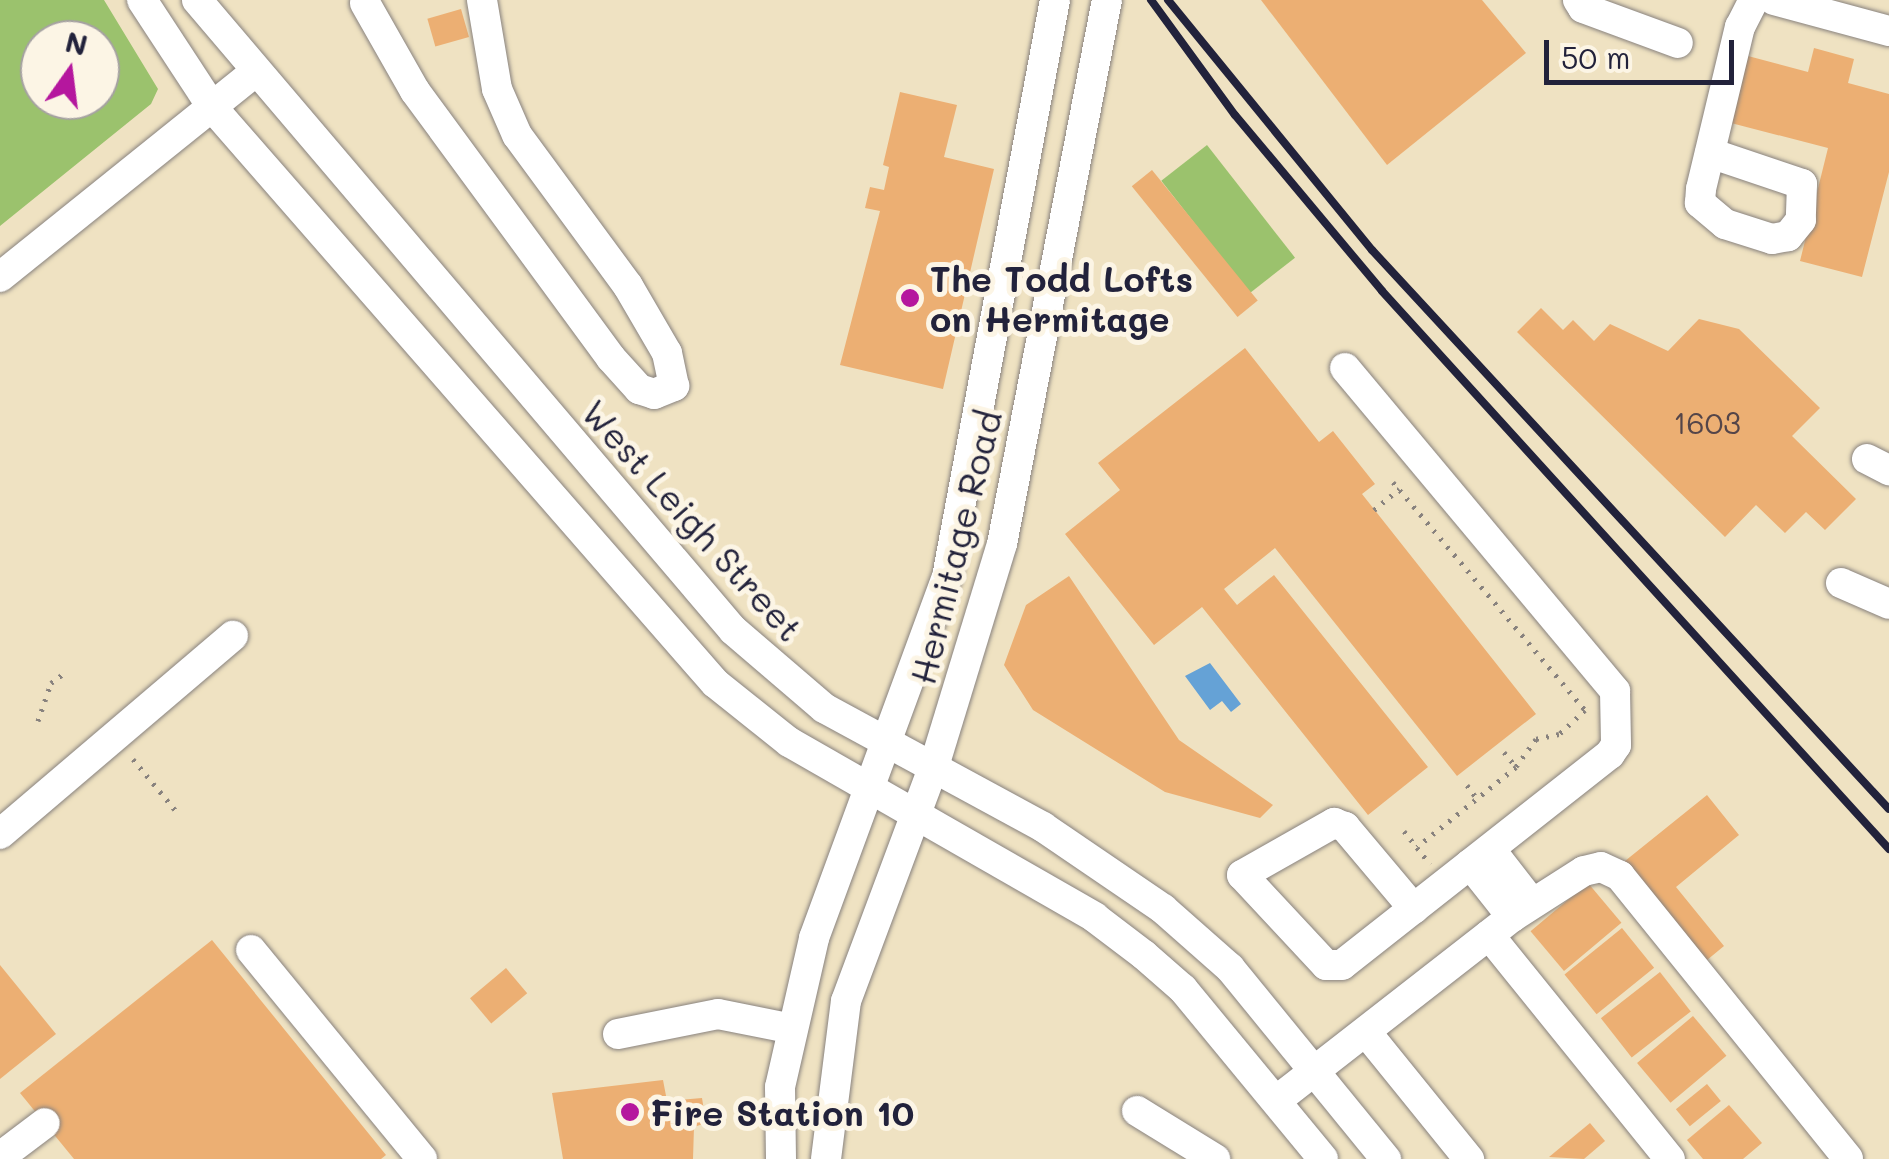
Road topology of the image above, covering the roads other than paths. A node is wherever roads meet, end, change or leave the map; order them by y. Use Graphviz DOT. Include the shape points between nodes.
graph roads {
  1 [pos="142,0"];
  2 [pos="196,0"];
  3 [pos="482,0"];
  4 [pos="1055,0"];
  5 [pos="1107,0"];
  6 [pos="1578,0"];
  7 [pos="1754,0"];
  8 [pos="1774,0"];
  9 [pos="365,3"];
  10 [pos="1889,31"];
  11 [pos="1678,44"];
  12 [pos="254,73"];
  13 [pos="212,107"];
  14 [pos="1710,153"];
  15 [pos="0,277"];
  16 [pos="1345,368"];
  17 [pos="1842,583"];
  18 [pos="1889,604"];
  19 [pos="233,636"];
  20 [pos="887,746"];
  21 [pos="932,770"];
  22 [pos="872,791"];
  23 [pos="916,815"];
  24 [pos="0,834"];
  25 [pos="1480,857"];
  26 [pos="1414,909"];
  27 [pos="1511,918"];
  28 [pos="251,950"];
  29 [pos="794,1029"];
  30 [pos="1366,1032"];
  31 [pos="618,1034"];
  32 [pos="1316,1071"];
  33 [pos="1278,1100"];
  34 [pos="1137,1111"];
  35 [pos="422,1159"];
  36 [pos="781,1159"];
  37 [pos="826,1159"];
  38 [pos="1215,1159"];
  39 [pos="1323,1159"];
  40 [pos="1386,1159"];
  41 [pos="1470,1159"];
  42 [pos="1670,1159"];
  43 [pos="1848,1159"];
  1 -- 13 [label="street"];
  2 -- 12 [label="street, West Leigh Street"];
  3 -- 9 [label="street" via="497,90 517,135 628,286 668,353 674,386 654,394 639,389 611,358 415,91"];
  4 -- 20 [label="street, Hermitage Road" via="946,577"];
  5 -- 21 [label="street, Hermitage Road" via="1002,544"];
  6 -- 11 [label="street" via="1583,8"];
  7 -- 14 [label="street" via="1740,27"];
  8 -- 10 [label="street"];
  12 -- 13 [label="street"];
  12 -- 20 [label="street, West Leigh Street" via="733,630 824,708"];
  13 -- 15 [label="street"];
  13 -- 22 [label="street" via="715,683 789,742"];
  16 -- 25 [label="street" via="1614,691 1616,746 1610,754"];
  17 -- 18 [label="street"];
  19 -- 24 [label="street"];
  20 -- 21 [label="street, West Leigh Street"];
  20 -- 22 [label="street, Hermitage Road"];
  21 -- 23 [label="street, Hermitage Road"];
  21 -- 32 [label="street, West Leigh Street" via="1043,826 1163,910 1230,968"];
  22 -- 23 [label="street"];
  22 -- 29 [label="street, Hermitage Road" via="814,938"];
  23 -- 33 [label="street" via="1094,917 1144,956 1183,989"];
  23 -- 37 [label="street, Hermitage Road" via="846,1000"];
  25 -- 26 [label="street"];
  25 -- 27 [label="street"];
  26 -- 26 [label="street" via="1342,966 1326,965 1242,875 1334,823 1345,827"];
  27 -- 30 [label="street"];
  27 -- 42 [label="street"];
  27 -- 43 [label="street" via="1593,866 1620,876"];
  28 -- 35 [label="street"];
  29 -- 31 [label="street" via="718,1014"];
  29 -- 36 [label="street, Hermitage Road" via="780,1087"];
  30 -- 32 [label="street"];
  30 -- 41 [label="street"];
  32 -- 33 [label="street"];
  32 -- 40 [label="street, West Leigh Street"];
  33 -- 39 [label="street"];
  34 -- 38 [label="street"];
}
